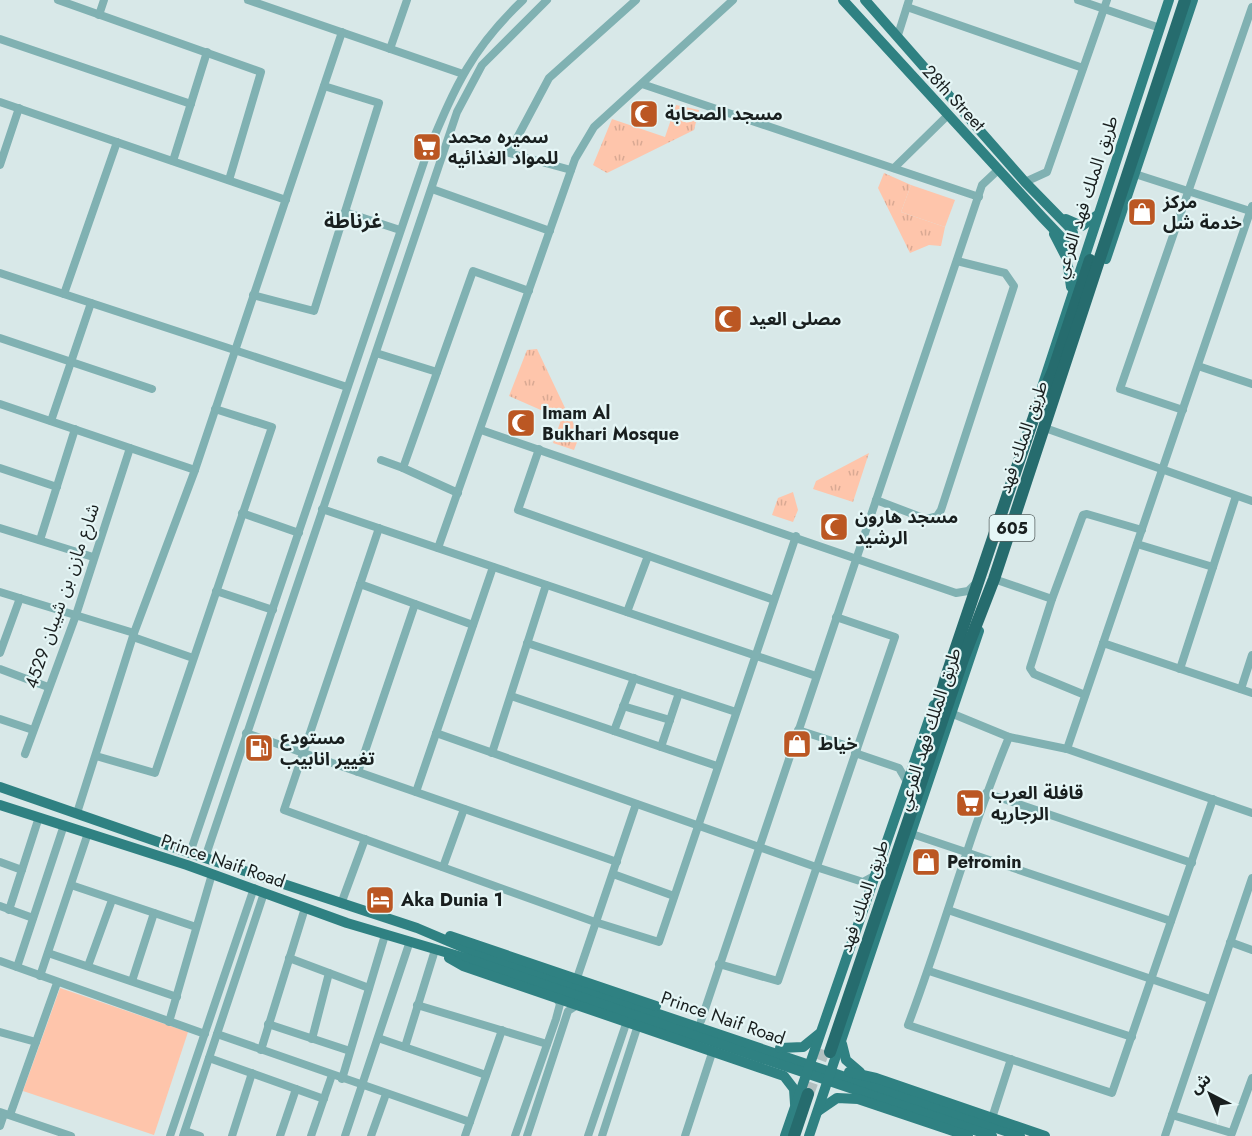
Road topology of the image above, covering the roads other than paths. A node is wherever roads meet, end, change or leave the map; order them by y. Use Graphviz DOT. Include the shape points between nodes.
graph roads {
  1 [pos="58,0"];
  2 [pos="104,0"];
  3 [pos="248,0"];
  4 [pos="281,0"];
  5 [pos="407,0"];
  6 [pos="523,0"];
  7 [pos="547,0"];
  8 [pos="636,0"];
  9 [pos="733,0"];
  10 [pos="843,0"];
  11 [pos="865,0"];
  12 [pos="1078,0"];
  13 [pos="1169,0"];
  14 [pos="1178,0"];
  15 [pos="1185,0"];
  16 [pos="1193,0"];
  17 [pos="908,3"];
  18 [pos="1105,4"];
  19 [pos="1252,7"];
  20 [pos="278,10"];
  21 [pos="99,15"];
  22 [pos="1160,28"];
  23 [pos="342,32"];
  24 [pos="898,35"];
  25 [pos="0,39"];
  26 [pos="390,49"];
  27 [pos="207,52"];
  28 [pos="1083,68"];
  29 [pos="463,74"];
  30 [pos="642,84"];
  31 [pos="324,86"];
  32 [pos="0,102"];
  33 [pos="190,104"];
  34 [pos="19,108"];
  35 [pos="947,116"];
  36 [pos="117,142"];
  37 [pos="173,161"];
  38 [pos="0,165"];
  39 [pos="894,168"];
  40 [pos="571,170"];
  41 [pos="998,170"];
  42 [pos="1135,174"];
  43 [pos="229,180"];
  44 [pos="1025,182"];
  45 [pos="432,189"];
  46 [pos="1189,191"];
  47 [pos="979,196"];
  48 [pos="286,200"];
  49 [pos="1051,208"];
  50 [pos="1251,208"];
  51 [pos="345,212"];
  52 [pos="1098,214"];
  53 [pos="1042,217"];
  54 [pos="400,230"];
  55 [pos="550,231"];
  56 [pos="957,261"];
  57 [pos="0,273"];
  58 [pos="529,291"];
  59 [pos="1071,293"];
  60 [pos="64,294"];
  61 [pos="254,295"];
  62 [pos="91,303"];
  63 [pos="1085,309"];
  64 [pos="0,338"];
  65 [pos="235,351"];
  66 [pos="376,353"];
  67 [pos="71,362"];
  68 [pos="1198,366"];
  69 [pos="437,372"];
  70 [pos="1252,384"];
  71 [pos="347,387"];
  72 [pos="152,389"];
  73 [pos="0,404"];
  74 [pos="1038,405"];
  75 [pos="215,409"];
  76 [pos="1182,410"];
  77 [pos="51,421"];
  78 [pos="1045,428"];
  79 [pos="75,429"];
  80 [pos="481,430"];
  81 [pos="130,448"];
  82 [pos="539,449"];
  83 [pos="381,460"];
  84 [pos="0,468"];
  85 [pos="403,468"];
  86 [pos="195,470"];
  87 [pos="1162,470"];
  88 [pos="57,488"];
  89 [pos="458,493"];
  90 [pos="1236,496"];
  91 [pos="876,500"];
  92 [pos="1252,501"];
  93 [pos="322,509"];
  94 [pos="242,513"];
  95 [pos="0,528"];
  96 [pos="379,528"];
  97 [pos="1142,530"];
  98 [pos="299,533"];
  99 [pos="796,536"];
  100 [pos="40,540"];
  101 [pos="1137,543"];
  102 [pos="438,548"];
  103 [pos="648,556"];
  104 [pos="856,556"];
  105 [pos="93,557"];
  106 [pos="493,567"];
  107 [pos="1213,567"];
  108 [pos="994,579"];
  109 [pos="979,580"];
  110 [pos="360,584"];
  111 [pos="546,585"];
  112 [pos="216,591"];
  113 [pos="0,592"];
  114 [pos="20,598"];
  115 [pos="1052,599"];
  116 [pos="774,600"];
  117 [pos="415,604"];
  118 [pos="986,605"];
  119 [pos="273,610"];
  120 [pos="627,612"];
  121 [pos="76,615"];
  122 [pos="836,617"];
  123 [pos="473,625"];
  124 [pos="133,635"];
  125 [pos="527,643"];
  126 [pos="1103,643"];
  127 [pos="0,653"];
  128 [pos="755,655"];
  129 [pos="1252,655"];
  130 [pos="193,658"];
  131 [pos="0,669"];
  132 [pos="1180,669"];
  133 [pos="816,676"];
  134 [pos="946,677"];
  135 [pos="634,678"];
  136 [pos="48,687"];
  137 [pos="1241,689"];
  138 [pos="679,693"];
  139 [pos="1252,693"];
  140 [pos="1085,695"];
  141 [pos="511,696"];
  142 [pos="623,706"];
  143 [pos="736,712"];
  144 [pos="953,714"];
  145 [pos="0,719"];
  146 [pos="670,720"];
  147 [pos="33,730"];
  148 [pos="798,730"];
  149 [pos="614,731"];
  150 [pos="246,733"];
  151 [pos="436,733"];
  152 [pos="1009,737"];
  153 [pos="662,747"];
  154 [pos="1067,749"];
  155 [pos="856,751"];
  156 [pos="303,753"];
  157 [pos="492,753"];
  158 [pos="25,754"];
  159 [pos="96,756"];
  160 [pos="717,766"];
  161 [pos="358,772"];
  162 [pos="906,780"];
  163 [pos="0,787"];
  164 [pos="416,792"];
  165 [pos="986,793"];
  166 [pos="1213,799"];
  167 [pos="636,804"];
  168 [pos="0,805"];
  169 [pos="464,809"];
  170 [pos="77,813"];
  171 [pos="1252,813"];
  172 [pos="39,817"];
  173 [pos="64,825"];
  174 [pos="697,825"];
  175 [pos="198,829"];
  176 [pos="88,833"];
  177 [pos="912,834"];
  178 [pos="212,835"];
  179 [pos="365,839"];
  180 [pos="758,847"];
  181 [pos="968,852"];
  182 [pos="190,854"];
  183 [pos="205,858"];
  184 [pos="0,862"];
  185 [pos="617,862"];
  186 [pos="1192,863"];
  187 [pos="443,867"];
  188 [pos="816,867"];
  189 [pos="22,870"];
  190 [pos="212,874"];
  191 [pos="613,874"];
  192 [pos="874,876"];
  193 [pos="1252,878"];
  194 [pos="71,885"];
  195 [pos="259,891"];
  196 [pos="674,896"];
  197 [pos="112,900"];
  198 [pos="341,904"];
  199 [pos="0,906"];
  200 [pos="305,908"];
  201 [pos="9,910"];
  202 [pos="948,910"];
  203 [pos="154,913"];
  204 [pos="33,918"];
  205 [pos="1171,921"];
  206 [pos="595,922"];
  207 [pos="196,927"];
  208 [pos="240,928"];
  209 [pos="417,928"];
  210 [pos="252,930"];
  211 [pos="385,935"];
  212 [pos="410,941"];
  213 [pos="1230,942"];
  214 [pos="435,950"];
  215 [pos="1252,950"];
  216 [pos="48,953"];
  217 [pos="289,958"];
  218 [pos="0,961"];
  219 [pos="719,964"];
  220 [pos="88,966"];
  221 [pos="17,968"];
  222 [pos="929,971"];
  223 [pos="329,973"];
  224 [pos="40,976"];
  225 [pos="577,978"];
  226 [pos="1153,980"];
  227 [pos="132,981"];
  228 [pos="57,983"];
  229 [pos="369,988"];
  230 [pos="177,996"];
  231 [pos="556,996"];
  232 [pos="1210,999"];
  233 [pos="835,1000"];
  234 [pos="579,1004"];
  235 [pos="852,1004"];
  236 [pos="417,1005"];
  237 [pos="701,1021"];
  238 [pos="169,1022"];
  239 [pos="633,1023"];
  240 [pos="268,1024"];
  241 [pos="822,1029"];
  242 [pos="502,1030"];
  243 [pos="0,1032"];
  244 [pos="205,1034"];
  245 [pos="217,1034"];
  246 [pos="745,1036"];
  247 [pos="1132,1037"];
  248 [pos="378,1038"];
  249 [pos="312,1039"];
  250 [pos="36,1042"];
  251 [pos="842,1042"];
  252 [pos="718,1043"];
  253 [pos="547,1044"];
  254 [pos="405,1047"];
  255 [pos="618,1048"];
  256 [pos="780,1048"];
  257 [pos="261,1050"];
  258 [pos="350,1051"];
  259 [pos="629,1052"];
  260 [pos="826,1054"];
  261 [pos="209,1058"];
  262 [pos="738,1058"];
  263 [pos="1011,1059"];
  264 [pos="769,1070"];
  265 [pos="252,1073"];
  266 [pos="819,1073"];
  267 [pos="191,1074"];
  268 [pos="332,1075"];
  269 [pos="486,1075"];
  270 [pos="202,1077"];
  271 [pos="871,1077"];
  272 [pos="1252,1078"];
  273 [pos="342,1079"];
  274 [pos="363,1086"];
  275 [pos="296,1089"];
  276 [pos="812,1093"];
  277 [pos="880,1093"];
  278 [pos="386,1094"];
  279 [pos="324,1098"];
  280 [pos="862,1100"];
  281 [pos="795,1107"];
  282 [pos="5,1114"];
  283 [pos="1172,1115"];
  284 [pos="815,1117"];
  285 [pos="992,1118"];
  286 [pos="470,1122"];
  287 [pos="0,1126"];
  288 [pos="184,1133"];
  289 [pos="70,1136"];
  290 [pos="170,1136"];
  291 [pos="200,1136"];
  292 [pos="232,1136"];
  293 [pos="280,1136"];
  294 [pos="311,1136"];
  295 [pos="345,1136"];
  296 [pos="373,1136"];
  297 [pos="465,1136"];
  298 [pos="515,1136"];
  299 [pos="527,1136"];
  300 [pos="588,1136"];
  301 [pos="602,1136"];
  302 [pos="685,1136"];
  303 [pos="785,1136"];
  304 [pos="794,1136"];
  305 [pos="800,1136"];
  306 [pos="809,1136"];
  307 [pos="968,1136"];
  308 [pos="992,1136"];
  309 [pos="1020,1136"];
  310 [pos="1045,1136"];
  311 [pos="1165,1136"];
  1 -- 21 [label="street"];
  2 -- 21 [label="street"];
  3 -- 20 [label="street"];
  4 -- 20 [label="street"];
  5 -- 26 [label="street"];
  6 -- 29 [label="street" via="494,27"];
  7 -- 45 [label="street" via="482,65 457,112"];
  8 -- 40 [label="street" via="549,78 509,153"];
  9 -- 30 [label="street"];
  10 -- 35 [label="main road, 28th Street"];
  11 -- 24 [label="main road, 28th Street"];
  12 -- 18 [label="street"];
  13 -- 22 [label="main road, طريق الملك فهد الفرعي"];
  14 -- 74 [label="highway, طريق الملك فهد / 605" via="1053,371"];
  15 -- 63 [label="highway, طريق الملك فهد / 605"];
  16 -- 42 [label="main road, طريق الملك فهد الفرعي"];
  17 -- 24 [label="street"];
  17 -- 28 [label="street"];
  18 -- 22 [label="street"];
  18 -- 28 [label="street"];
  19 -- 46 [label="street"];
  20 -- 23 [label="street"];
  21 -- 27 [label="street"];
  22 -- 52 [label="main road, طريق الملك فهد الفرعي"];
  23 -- 26 [label="street"];
  23 -- 31 [label="street"];
  24 -- 44 [label="main road, 28th Street"];
  25 -- 33 [label="street"];
  26 -- 29 [label="street"];
  27 -- 33 [label="street"];
  27 -- 43 [label="street" via="261,72"];
  28 -- 44 [label="street" via="1047,172"];
  29 -- 54 [label="street" via="426,156"];
  30 -- 39 [label="street"];
  30 -- 40 [label="street" via="594,128"];
  31 -- 48 [label="street"];
  31 -- 51 [label="street" via="379,103"];
  32 -- 34 [label="street"];
  33 -- 37 [label="street"];
  34 -- 36 [label="street"];
  34 -- 38 [label="street"];
  35 -- 39 [label="street"];
  35 -- 41 [label="main road, 28th Street"];
  36 -- 37 [label="street"];
  36 -- 60 [label="street"];
  37 -- 43 [label="street"];
  39 -- 47 [label="street"];
  40 -- 55 [label="street"];
  41 -- 47 [label="street" via="982,185"];
  41 -- 53 [label="main road, 28th Street"];
  42 -- 46 [label="street"];
  42 -- 63 [label="main road, طريق الملك فهد الفرعي"];
  43 -- 48 [label="street"];
  44 -- 49 [label="main road, 28th Street"];
  45 -- 55 [label="street"];
  45 -- 66 [label="street"];
  46 -- 50 [label="street"];
  46 -- 76 [label="street" via="1120,389"];
  47 -- 56 [label="street"];
  48 -- 61 [label="street"];
  49 -- 52 [label="main road" via="1077,225 1086,225"];
  49 -- 53 [label="main road" via="1072,231 1070,238 1062,238"];
  50 -- 68 [label="street"];
  51 -- 54 [label="street"];
  51 -- 61 [label="street" via="314,310"];
  52 -- 59 [label="main road, طريق الملك فهد الفرعي"];
  53 -- 59 [label="main road" via="1067,259"];
  54 -- 71 [label="street"];
  55 -- 58 [label="street"];
  56 -- 91 [label="street"];
  56 -- 91 [label="street" via="1005,273 1014,286 941,510 937,516 926,519"];
  57 -- 60 [label="street"];
  58 -- 69 [label="street" via="473,271"];
  58 -- 80 [label="street"];
  59 -- 74 [label="main road, طريق الملك فهد الفرعي"];
  60 -- 62 [label="street"];
  61 -- 65 [label="street"];
  62 -- 65 [label="street"];
  62 -- 67 [label="street"];
  63 -- 78 [label="highway, طريق الملك فهد / 605"];
  64 -- 67 [label="street"];
  65 -- 71 [label="street"];
  65 -- 75 [label="street"];
  66 -- 69 [label="street"];
  66 -- 93 [label="street"];
  67 -- 72 [label="street"];
  67 -- 77 [label="street"];
  68 -- 70 [label="street"];
  68 -- 76 [label="street"];
  69 -- 85 [label="street"];
  71 -- 98 [label="street"];
  73 -- 77 [label="street"];
  74 -- 109 [label="highway, طريق الملك فهد / 605"];
  75 -- 86 [label="street"];
  75 -- 94 [label="street" via="272,427"];
  76 -- 87 [label="street"];
  77 -- 79 [label="street"];
  78 -- 87 [label="street"];
  78 -- 108 [label="highway, طريق الملك فهد / 605"];
  79 -- 81 [label="street"];
  79 -- 88 [label="street"];
  80 -- 82 [label="street"];
  80 -- 89 [label="street"];
  81 -- 86 [label="street"];
  81 -- 105 [label="street, شارع مازن بن شيبان 4529"];
  82 -- 99 [label="street"];
  82 -- 103 [label="street" via="518,510"];
  83 -- 85 [label="street"];
  84 -- 88 [label="street"];
  85 -- 89 [label="street"];
  86 -- 124 [label="street"];
  87 -- 90 [label="street"];
  87 -- 97 [label="street"];
  88 -- 100 [label="street"];
  89 -- 102 [label="street"];
  90 -- 92 [label="street"];
  90 -- 107 [label="street"];
  91 -- 104 [label="street"];
  93 -- 96 [label="street"];
  93 -- 150 [label="street"];
  94 -- 98 [label="street"];
  94 -- 112 [label="street"];
  95 -- 100 [label="street"];
  96 -- 102 [label="street"];
  96 -- 110 [label="street"];
  97 -- 101 [label="street"];
  97 -- 115 [label="street" via="1083,515"];
  98 -- 119 [label="street"];
  99 -- 104 [label="street"];
  99 -- 116 [label="street"];
  100 -- 105 [label="street"];
  101 -- 107 [label="street"];
  101 -- 126 [label="street"];
  102 -- 106 [label="street"];
  103 -- 116 [label="street"];
  103 -- 120 [label="street"];
  104 -- 109 [label="street" via="956,593 968,591"];
  104 -- 122 [label="street"];
  105 -- 121 [label="street, شارع مازن بن شيبان 4529"];
  106 -- 111 [label="street"];
  106 -- 123 [label="street"];
  107 -- 132 [label="street"];
  108 -- 115 [label="street"];
  108 -- 118 [label="highway, طريق الملك فهد / 605"];
  109 -- 134 [label="highway, طريق الملك فهد / 605"];
  110 -- 117 [label="street"];
  110 -- 156 [label="street"];
  111 -- 120 [label="street"];
  111 -- 125 [label="street"];
  112 -- 119 [label="street"];
  112 -- 130 [label="street"];
  113 -- 114 [label="street"];
  114 -- 121 [label="street"];
  114 -- 127 [label="street"];
  115 -- 140 [label="street" via="1030,668 1034,674"];
  116 -- 128 [label="street"];
  117 -- 123 [label="street"];
  117 -- 161 [label="street"];
  118 -- 144 [label="main road, طريق الملك فهد الفرعي"];
  118 -- 260 [label="highway, طريق الملك فهد / 605" via="963,659"];
  119 -- 175 [label="street"];
  120 -- 128 [label="street"];
  121 -- 124 [label="street"];
  121 -- 136 [label="street, شارع مازن بن شيبان 4529"];
  122 -- 133 [label="street"];
  122 -- 155 [label="street" via="895,637"];
  123 -- 151 [label="street"];
  124 -- 130 [label="street"];
  124 -- 159 [label="street"];
  125 -- 135 [label="street"];
  125 -- 141 [label="street"];
  126 -- 132 [label="street"];
  126 -- 140 [label="street"];
  128 -- 133 [label="street"];
  128 -- 143 [label="street"];
  129 -- 137 [label="street"];
  130 -- 159 [label="street" via="155,773"];
  131 -- 136 [label="street"];
  132 -- 137 [label="street"];
  133 -- 148 [label="street"];
  134 -- 162 [label="main road, طريق الملك فهد الفرعي"];
  134 -- 260 [label="highway, طريق الملك فهد / 605"];
  135 -- 138 [label="street"];
  135 -- 142 [label="street"];
  136 -- 147 [label="street, شارع مازن بن شيبان 4529"];
  137 -- 139 [label="street"];
  138 -- 143 [label="street"];
  138 -- 146 [label="street"];
  140 -- 154 [label="street"];
  141 -- 149 [label="street"];
  141 -- 157 [label="street"];
  142 -- 146 [label="street"];
  142 -- 149 [label="street"];
  143 -- 160 [label="street"];
  144 -- 152 [label="street"];
  144 -- 177 [label="main road, طريق الملك فهد الفرعي"];
  145 -- 147 [label="street"];
  146 -- 153 [label="street"];
  147 -- 158 [label="street, شارع مازن بن شيبان 4529"];
  148 -- 155 [label="street"];
  148 -- 180 [label="street"];
  149 -- 153 [label="street"];
  150 -- 156 [label="street"];
  150 -- 178 [label="street"];
  151 -- 157 [label="street"];
  151 -- 164 [label="street"];
  152 -- 154 [label="street"];
  152 -- 165 [label="street"];
  153 -- 160 [label="street"];
  154 -- 166 [label="street"];
  155 -- 162 [label="street" via="899,768"];
  155 -- 188 [label="street"];
  156 -- 161 [label="street"];
  156 -- 179 [label="street" via="284,810"];
  157 -- 167 [label="street"];
  159 -- 170 [label="street"];
  160 -- 174 [label="street"];
  161 -- 164 [label="street"];
  162 -- 192 [label="main road, طريق الملك فهد الفرعي"];
  163 -- 170 [label="main road, Prince Naif Road"];
  164 -- 169 [label="street"];
  165 -- 181 [label="street"];
  165 -- 186 [label="street"];
  166 -- 171 [label="street"];
  166 -- 186 [label="street"];
  167 -- 174 [label="street"];
  167 -- 185 [label="street"];
  168 -- 172 [label="main road, Prince Naif Road"];
  169 -- 185 [label="street"];
  169 -- 187 [label="street"];
  170 -- 182 [label="main road, Prince Naif Road"];
  172 -- 173 [label="main road, Prince Naif Road"];
  172 -- 189 [label="street"];
  173 -- 176 [label="main road, Prince Naif Road"];
  173 -- 204 [label="street"];
  174 -- 180 [label="street"];
  174 -- 196 [label="street"];
  175 -- 178 [label="street" via="203,836"];
  175 -- 182 [label="street"];
  176 -- 190 [label="main road, Prince Naif Road"];
  176 -- 194 [label="street"];
  177 -- 181 [label="street"];
  177 -- 235 [label="main road, طريق الملك فهد الفرعي"];
  178 -- 183 [label="street"];
  179 -- 187 [label="street"];
  179 -- 198 [label="street"];
  180 -- 188 [label="street"];
  180 -- 219 [label="street"];
  181 -- 202 [label="street"];
  181 -- 205 [label="street"];
  182 -- 183 [label="main road, Prince Naif Road"];
  183 -- 198 [label="main road, Prince Naif Road"];
  184 -- 189 [label="street"];
  185 -- 191 [label="street"];
  186 -- 205 [label="street"];
  187 -- 206 [label="street"];
  188 -- 192 [label="street" via="863,882"];
  188 -- 219 [label="street" via="778,981"];
  189 -- 201 [label="street"];
  190 -- 195 [label="main road, Prince Naif Road"];
  190 -- 207 [label="street"];
  191 -- 196 [label="street"];
  191 -- 206 [label="street"];
  192 -- 233 [label="main road, طريق الملك فهد الفرعي"];
  193 -- 213 [label="street"];
  194 -- 197 [label="street"];
  194 -- 216 [label="street"];
  195 -- 200 [label="main road, Prince Naif Road"];
  195 -- 208 [label="street"];
  195 -- 210 [label="street"];
  196 -- 206 [label="street" via="659,942"];
  197 -- 203 [label="street"];
  197 -- 220 [label="street"];
  198 -- 209 [label="main road, Prince Naif Road"];
  199 -- 201 [label="street"];
  200 -- 211 [label="main road, Prince Naif Road"];
  200 -- 217 [label="street"];
  201 -- 204 [label="street"];
  202 -- 222 [label="street"];
  202 -- 226 [label="street"];
  203 -- 207 [label="street"];
  203 -- 227 [label="street"];
  204 -- 221 [label="street"];
  205 -- 226 [label="street"];
  206 -- 225 [label="street"];
  207 -- 230 [label="street"];
  208 -- 210 [label="street"];
  208 -- 244 [label="street"];
  209 -- 225 [label="main road, Prince Naif Road" via="470,941"];
  209 -- 252 [label="main road, Prince Naif Road"];
  210 -- 245 [label="street"];
  211 -- 212 [label="main road, Prince Naif Road"];
  211 -- 229 [label="street"];
  212 -- 214 [label="main road, Prince Naif Road"];
  212 -- 248 [label="street"];
  213 -- 215 [label="street"];
  213 -- 232 [label="street"];
  214 -- 231 [label="main road, Prince Naif Road" via="463,966"];
  214 -- 236 [label="street"];
  214 -- 252 [label="main road, Prince Naif Road"];
  216 -- 220 [label="street"];
  216 -- 224 [label="street"];
  217 -- 223 [label="street"];
  217 -- 240 [label="street"];
  218 -- 221 [label="street"];
  219 -- 237 [label="street"];
  220 -- 227 [label="street"];
  221 -- 224 [label="street"];
  222 -- 247 [label="street"];
  222 -- 263 [label="street" via="908,1025"];
  223 -- 229 [label="street"];
  223 -- 249 [label="street"];
  224 -- 228 [label="street"];
  225 -- 237 [label="main road, Prince Naif Road"];
  226 -- 232 [label="street"];
  226 -- 247 [label="street"];
  227 -- 230 [label="street"];
  228 -- 238 [label="street"];
  228 -- 250 [label="street"];
  229 -- 258 [label="street"];
  230 -- 238 [label="street"];
  231 -- 234 [label="main road, Prince Naif Road"];
  231 -- 253 [label="street" via="560,1004"];
  232 -- 283 [label="street"];
  233 -- 235 [label="main road" via="840,1009"];
  233 -- 241 [label="main road, طريق الملك فهد الفرعي"];
  234 -- 239 [label="main road, Prince Naif Road"];
  234 -- 299 [label="street" via="568,1011"];
  235 -- 251 [label="main road, طريق الملك فهد الفرعي"];
  236 -- 242 [label="street"];
  236 -- 254 [label="street"];
  237 -- 246 [label="main road, Prince Naif Road"];
  238 -- 244 [label="street"];
  239 -- 252 [label="main road, Prince Naif Road"];
  239 -- 255 [label="street"];
  239 -- 259 [label="street"];
  240 -- 249 [label="street"];
  240 -- 257 [label="street"];
  241 -- 256 [label="main road" via="808,1045"];
  241 -- 260 [label="main road, طريق الملك فهد الفرعي"];
  242 -- 253 [label="street"];
  242 -- 269 [label="street"];
  243 -- 250 [label="street"];
  244 -- 267 [label="street"];
  245 -- 257 [label="street"];
  245 -- 261 [label="street"];
  246 -- 256 [label="main road, Prince Naif Road"];
  246 -- 262 [label="main road" via="750,1047 746,1055"];
  247 -- 263 [label="street" via="1112,1093"];
  248 -- 254 [label="street"];
  248 -- 274 [label="street"];
  249 -- 258 [label="street"];
  250 -- 282 [label="street"];
  251 -- 260 [label="main road, طريق الملك فهد الفرعي"];
  251 -- 271 [label="main road" via="846,1060"];
  252 -- 262 [label="main road, Prince Naif Road"];
  252 -- 277 [label="main road, Prince Naif Road"];
  252 -- 302 [label="street"];
  253 -- 298 [label="street"];
  254 -- 269 [label="street"];
  255 -- 259 [label="street"];
  255 -- 300 [label="street"];
  256 -- 266 [label="main road, Prince Naif Road" via="804,1058"];
  257 -- 268 [label="street"];
  258 -- 273 [label="street"];
  259 -- 301 [label="street"];
  260 -- 266 [label="main road, طريق الملك فهد الفرعي"];
  260 -- 266 [label="main road"];
  261 -- 265 [label="street"];
  261 -- 270 [label="street"];
  262 -- 264 [label="main road, Prince Naif Road"];
  263 -- 285 [label="street"];
  264 -- 266 [label="main road" via="797,1075"];
  264 -- 281 [label="main road" via="792,1084"];
  265 -- 275 [label="street"];
  265 -- 292 [label="street"];
  266 -- 271 [label="main road" via="843,1071"];
  266 -- 276 [label="main road"];
  266 -- 276 [label="main road" via="807,1083"];
  266 -- 280 [label="main road, Prince Naif Road" via="837,1089"];
  267 -- 270 [label="street"];
  267 -- 290 [label="street"];
  268 -- 273 [label="street"];
  268 -- 279 [label="street"];
  269 -- 286 [label="street"];
  270 -- 288 [label="street"];
  271 -- 280 [label="main road" via="860,1085"];
  271 -- 285 [label="main road"];
  272 -- 283 [label="street" via="1232,1133"];
  273 -- 274 [label="street"];
  274 -- 278 [label="street"];
  274 -- 295 [label="street"];
  275 -- 279 [label="street"];
  275 -- 293 [label="street"];
  276 -- 281 [label="main road"];
  276 -- 284 [label="main road"];
  276 -- 304 [label="highway"];
  276 -- 305 [label="highway"];
  277 -- 308 [label="main road, Prince Naif Road"];
  277 -- 309 [label="main road, Prince Naif Road"];
  278 -- 286 [label="street"];
  278 -- 296 [label="street"];
  279 -- 294 [label="street"];
  280 -- 284 [label="main road" via="832,1099"];
  280 -- 307 [label="main road"];
  281 -- 303 [label="main road"];
  282 -- 287 [label="street"];
  282 -- 289 [label="street"];
  283 -- 311 [label="street"];
  284 -- 306 [label="main road"];
  285 -- 310 [label="main road"];
  286 -- 297 [label="street"];
  288 -- 291 [label="street"];
}
